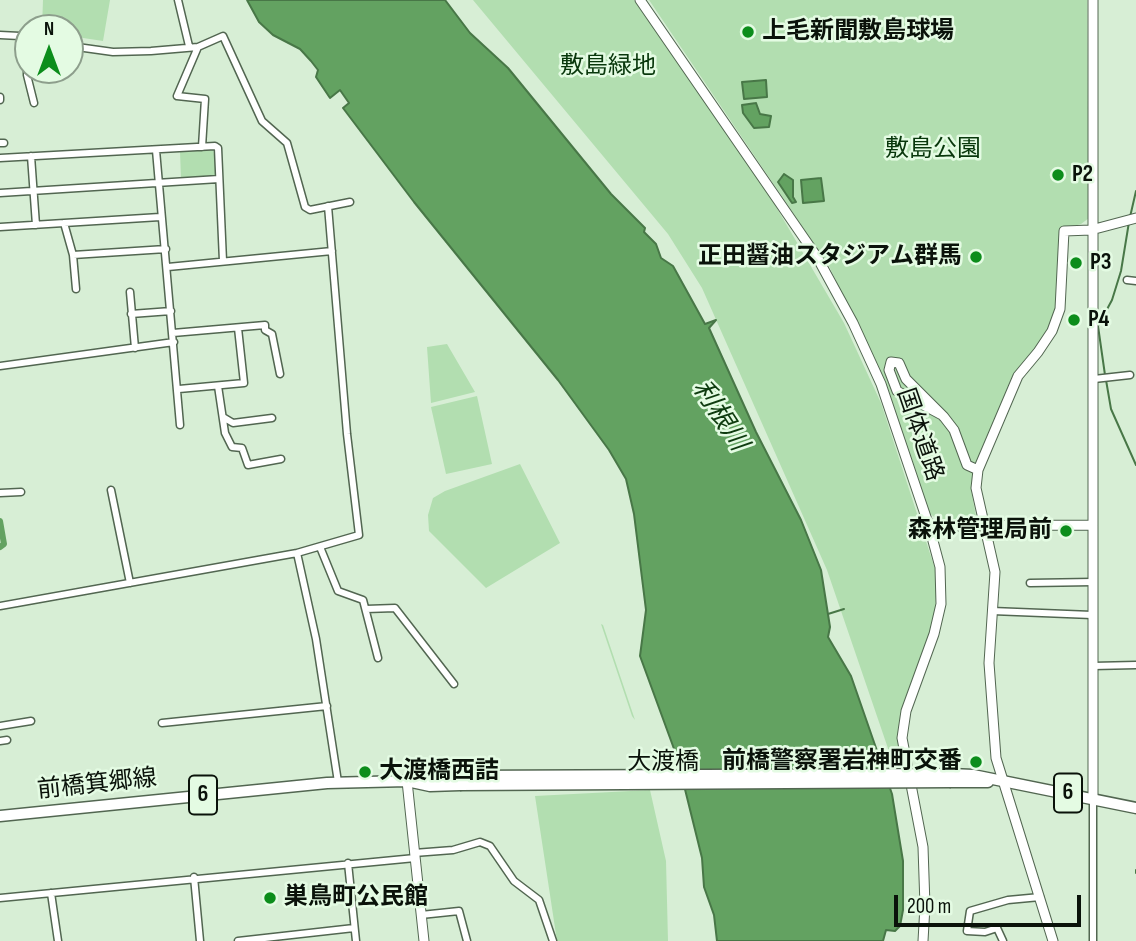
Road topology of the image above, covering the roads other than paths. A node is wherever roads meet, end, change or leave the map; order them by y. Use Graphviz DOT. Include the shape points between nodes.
graph roads {
  1 [pos="178,0"];
  2 [pos="640,0"];
  3 [pos="1093,0"];
  4 [pos="189,46"];
  5 [pos="198,47"];
  6 [pos="84,48"];
  7 [pos="29,84"];
  8 [pos="34,103"];
  9 [pos="202,147"];
  10 [pos="156,150"];
  11 [pos="31,156"];
  12 [pos="0,158"];
  13 [pos="219,179"];
  14 [pos="157,183"];
  15 [pos="34,190"];
  16 [pos="0,193"];
  17 [pos="350,202"];
  18 [pos="328,206"];
  19 [pos="160,217"];
  20 [pos="1136,218"];
  21 [pos="64,223"];
  22 [pos="36,225"];
  23 [pos="0,227"];
  24 [pos="1091,230"];
  25 [pos="166,249"];
  26 [pos="331,251"];
  27 [pos="73,255"];
  28 [pos="223,261"];
  29 [pos="168,267"];
  30 [pos="1127,280"];
  31 [pos="1136,281"];
  32 [pos="76,289"];
  33 [pos="130,292"];
  34 [pos="171,311"];
  35 [pos="131,314"];
  36 [pos="238,328"];
  37 [pos="173,333"];
  38 [pos="174,342"];
  39 [pos="135,348"];
  40 [pos="0,366"];
  41 [pos="280,374"];
  42 [pos="1130,375"];
  43 [pos="1094,379"];
  44 [pos="218,386"];
  45 [pos="178,389"];
  46 [pos="940,414"];
  47 [pos="223,417"];
  48 [pos="272,418"];
  49 [pos="180,425"];
  50 [pos="281,459"];
  51 [pos="978,470"];
  52 [pos="111,490"];
  53 [pos="21,492"];
  54 [pos="0,493"];
  55 [pos="985,525"];
  56 [pos="1093,525"];
  57 [pos="929,526"];
  58 [pos="320,547"];
  59 [pos="297,553"];
  60 [pos="1093,582"];
  61 [pos="130,583"];
  62 [pos="1030,583"];
  63 [pos="0,606"];
  64 [pos="366,609"];
  65 [pos="992,611"];
  66 [pos="1092,615"];
  67 [pos="378,658"];
  68 [pos="1136,665"];
  69 [pos="1093,666"];
  70 [pos="454,684"];
  71 [pos="327,706"];
  72 [pos="31,721"];
  73 [pos="162,723"];
  74 [pos="0,726"];
  75 [pos="1001,780"];
  76 [pos="407,781"];
  77 [pos="460,781"];
  78 [pos="338,782"];
  79 [pos="1093,798"];
  80 [pos="1136,808"];
  81 [pos="0,816"];
  82 [pos="414,855"];
  83 [pos="348,863"];
  84 [pos="194,877"];
  85 [pos="51,893"];
  86 [pos="1040,897"];
  87 [pos="0,898"];
  88 [pos="421,915"];
  89 [pos="354,928"];
  90 [pos="58,941"];
  91 [pos="201,941"];
  92 [pos="238,941"];
  93 [pos="356,941"];
  94 [pos="424,941"];
  95 [pos="467,941"];
  96 [pos="553,941"];
  97 [pos="923,941"];
  98 [pos="1003,941"];
  99 [pos="1053,941"];
  100 [pos="1093,941"];
  1 -- 4 [label="street"];
  2 -- 57 [label="street, 国体道路" via="835,290 881,384"];
  3 -- 24 [label="street"];
  4 -- 5 [label="street"];
  4 -- 6 [label="street" via="124,52"];
  5 -- 9 [label="street" via="177,96 205,99"];
  5 -- 18 [label="street" via="225,37 262,121 287,143 305,207"];
  7 -- 8 [label="street"];
  9 -- 10 [label="street"];
  9 -- 13 [label="street" via="218,148"];
  10 -- 11 [label="street"];
  10 -- 14 [label="street"];
  11 -- 12 [label="street"];
  11 -- 15 [label="street"];
  13 -- 14 [label="street"];
  13 -- 28 [label="street"];
  14 -- 15 [label="street"];
  14 -- 19 [label="street"];
  15 -- 16 [label="street"];
  15 -- 22 [label="street"];
  17 -- 18 [label="street"];
  18 -- 26 [label="street"];
  19 -- 21 [label="street"];
  19 -- 25 [label="street"];
  20 -- 24 [label="street"];
  21 -- 22 [label="street"];
  21 -- 27 [label="street"];
  22 -- 23 [label="street"];
  24 -- 43 [label="street"];
  24 -- 51 [label="street" via="1064,231 1060,310 1045,341 1018,376"];
  25 -- 27 [label="street"];
  25 -- 29 [label="street"];
  26 -- 28 [label="street"];
  26 -- 58 [label="street" via="361,532"];
  27 -- 32 [label="street"];
  28 -- 29 [label="street"];
  29 -- 34 [label="street"];
  30 -- 31 [label="street"];
  33 -- 35 [label="street"];
  34 -- 35 [label="street"];
  34 -- 37 [label="street"];
  35 -- 39 [label="street"];
  36 -- 37 [label="street"];
  36 -- 41 [label="street" via="265,325 272,334"];
  36 -- 44 [label="street" via="245,380"];
  37 -- 38 [label="street"];
  38 -- 39 [label="street"];
  38 -- 45 [label="street"];
  39 -- 40 [label="street"];
  42 -- 43 [label="street"];
  43 -- 56 [label="street"];
  44 -- 45 [label="street"];
  44 -- 47 [label="street"];
  45 -- 49 [label="street"];
  46 -- 46 [label="street" via="897,391 889,370 891,362 899,363 906,379"];
  46 -- 51 [label="street" via="954,430 967,465"];
  47 -- 48 [label="street" via="233,423"];
  47 -- 50 [label="street" via="226,436 232,447 242,448 248,465"];
  51 -- 55 [label="street" via="976,488"];
  52 -- 61 [label="street"];
  53 -- 54 [label="street"];
  55 -- 56 [label="street"];
  55 -- 57 [label="street"];
  55 -- 65 [label="street" via="994,559"];
  56 -- 60 [label="street"];
  57 -- 97 [label="street, 国体道路" via="940,567 941,604 906,711 902,738 923,847"];
  58 -- 59 [label="street"];
  58 -- 64 [label="street" via="338,591 360,598"];
  59 -- 61 [label="street"];
  59 -- 71 [label="street"];
  60 -- 62 [label="street"];
  60 -- 66 [label="street"];
  61 -- 63 [label="street"];
  64 -- 67 [label="street"];
  64 -- 70 [label="street" via="394,607"];
  65 -- 66 [label="street"];
  65 -- 75 [label="street" via="989,690"];
  66 -- 69 [label="street"];
  68 -- 69 [label="street"];
  69 -- 79 [label="street"];
  71 -- 73 [label="street"];
  71 -- 78 [label="street"];
  72 -- 74 [label="street"];
  75 -- 77 [label="main road, 大渡橋 / 6, bridge"];
  75 -- 79 [label="main road, 6"];
  75 -- 86 [label="street"];
  76 -- 77 [label="main road, 前橋箕郷線 / 6" via="430,776"];
  76 -- 78 [label="main road, 前橋箕郷線 / 6"];
  76 -- 82 [label="street"];
  78 -- 81 [label="main road, 前橋箕郷線 / 6"];
  79 -- 80 [label="main road, 6"];
  79 -- 100 [label="street"];
  82 -- 83 [label="street"];
  82 -- 88 [label="street"];
  82 -- 96 [label="street" via="480,842 490,846 514,881 540,900"];
  83 -- 84 [label="street"];
  83 -- 89 [label="street"];
  84 -- 85 [label="street"];
  84 -- 91 [label="street"];
  85 -- 87 [label="street"];
  85 -- 90 [label="street"];
  86 -- 98 [label="street" via="970,911 967,931 997,928"];
  86 -- 99 [label="street"];
  88 -- 94 [label="street"];
  88 -- 95 [label="street" via="459,911"];
  89 -- 92 [label="street"];
  89 -- 93 [label="street"];
}
